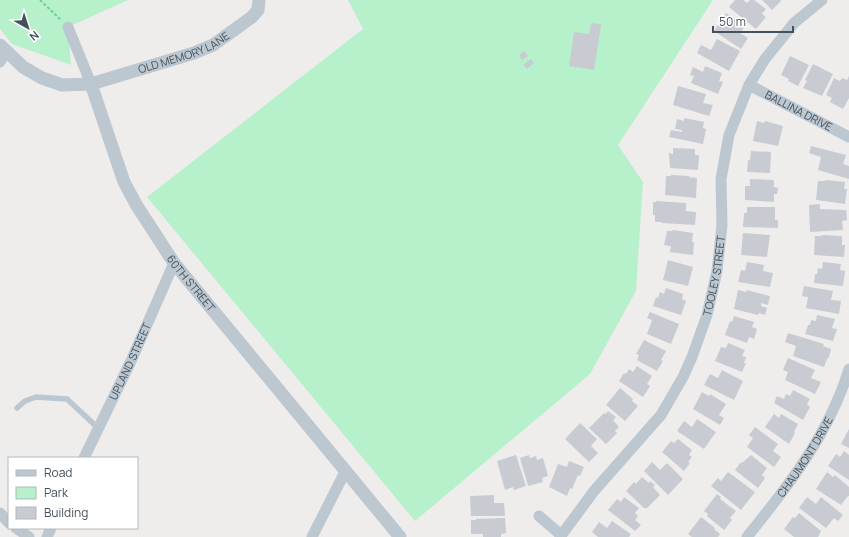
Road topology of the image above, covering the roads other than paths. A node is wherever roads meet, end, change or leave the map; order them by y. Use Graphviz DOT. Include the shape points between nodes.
graph roads {
  1 [pos="259,0"];
  2 [pos="822,0"];
  3 [pos="68,27"];
  4 [pos="2,53"];
  5 [pos="91,84"];
  6 [pos="749,85"];
  7 [pos="849,137"];
  8 [pos="174,263"];
  9 [pos="849,369"];
  10 [pos="17,408"];
  11 [pos="98,428"];
  12 [pos="84,457"];
  13 [pos="345,472"];
  14 [pos="0,513"];
  15 [pos="539,516"];
  16 [pos="8,522"];
  17 [pos="17,529"];
  18 [pos="560,536"];
  19 [pos="29,537"];
  20 [pos="312,537"];
  21 [pos="400,537"];
  22 [pos="747,537"];
  1 -- 5 [label="street, OLD MEMORY LANE" via="258,10 252,17 213,45"];
  2 -- 6 [label="street, TOOLEY STREET" via="794,23 765,59"];
  3 -- 5 [label="street"];
  4 -- 5 [label="street" via="23,67 62,85"];
  5 -- 8 [label="street, 60TH STREET" via="124,182"];
  6 -- 7 [label="street, BALLINA DRIVE"];
  6 -- 18 [label="street, TOOLEY STREET" via="729,135 721,179 722,225 717,271 707,315 692,357 661,415 594,491"];
  8 -- 11 [label="street, UPLAND STREET"];
  8 -- 13 [label="street, 60TH STREET"];
  9 -- 22 [label="street, CHAUMONT DRIVE" via="836,406 816,442 790,483"];
  10 -- 11 [label="lane" via="36,397 67,399"];
  11 -- 12 [label="street, UPLAND STREET"];
  13 -- 20 [label="street"];
  13 -- 21 [label="street, 60TH STREET"];
  14 -- 16 [label="street"];
  15 -- 18 [label="street"];
  17 -- 19 [label="street"];
}
